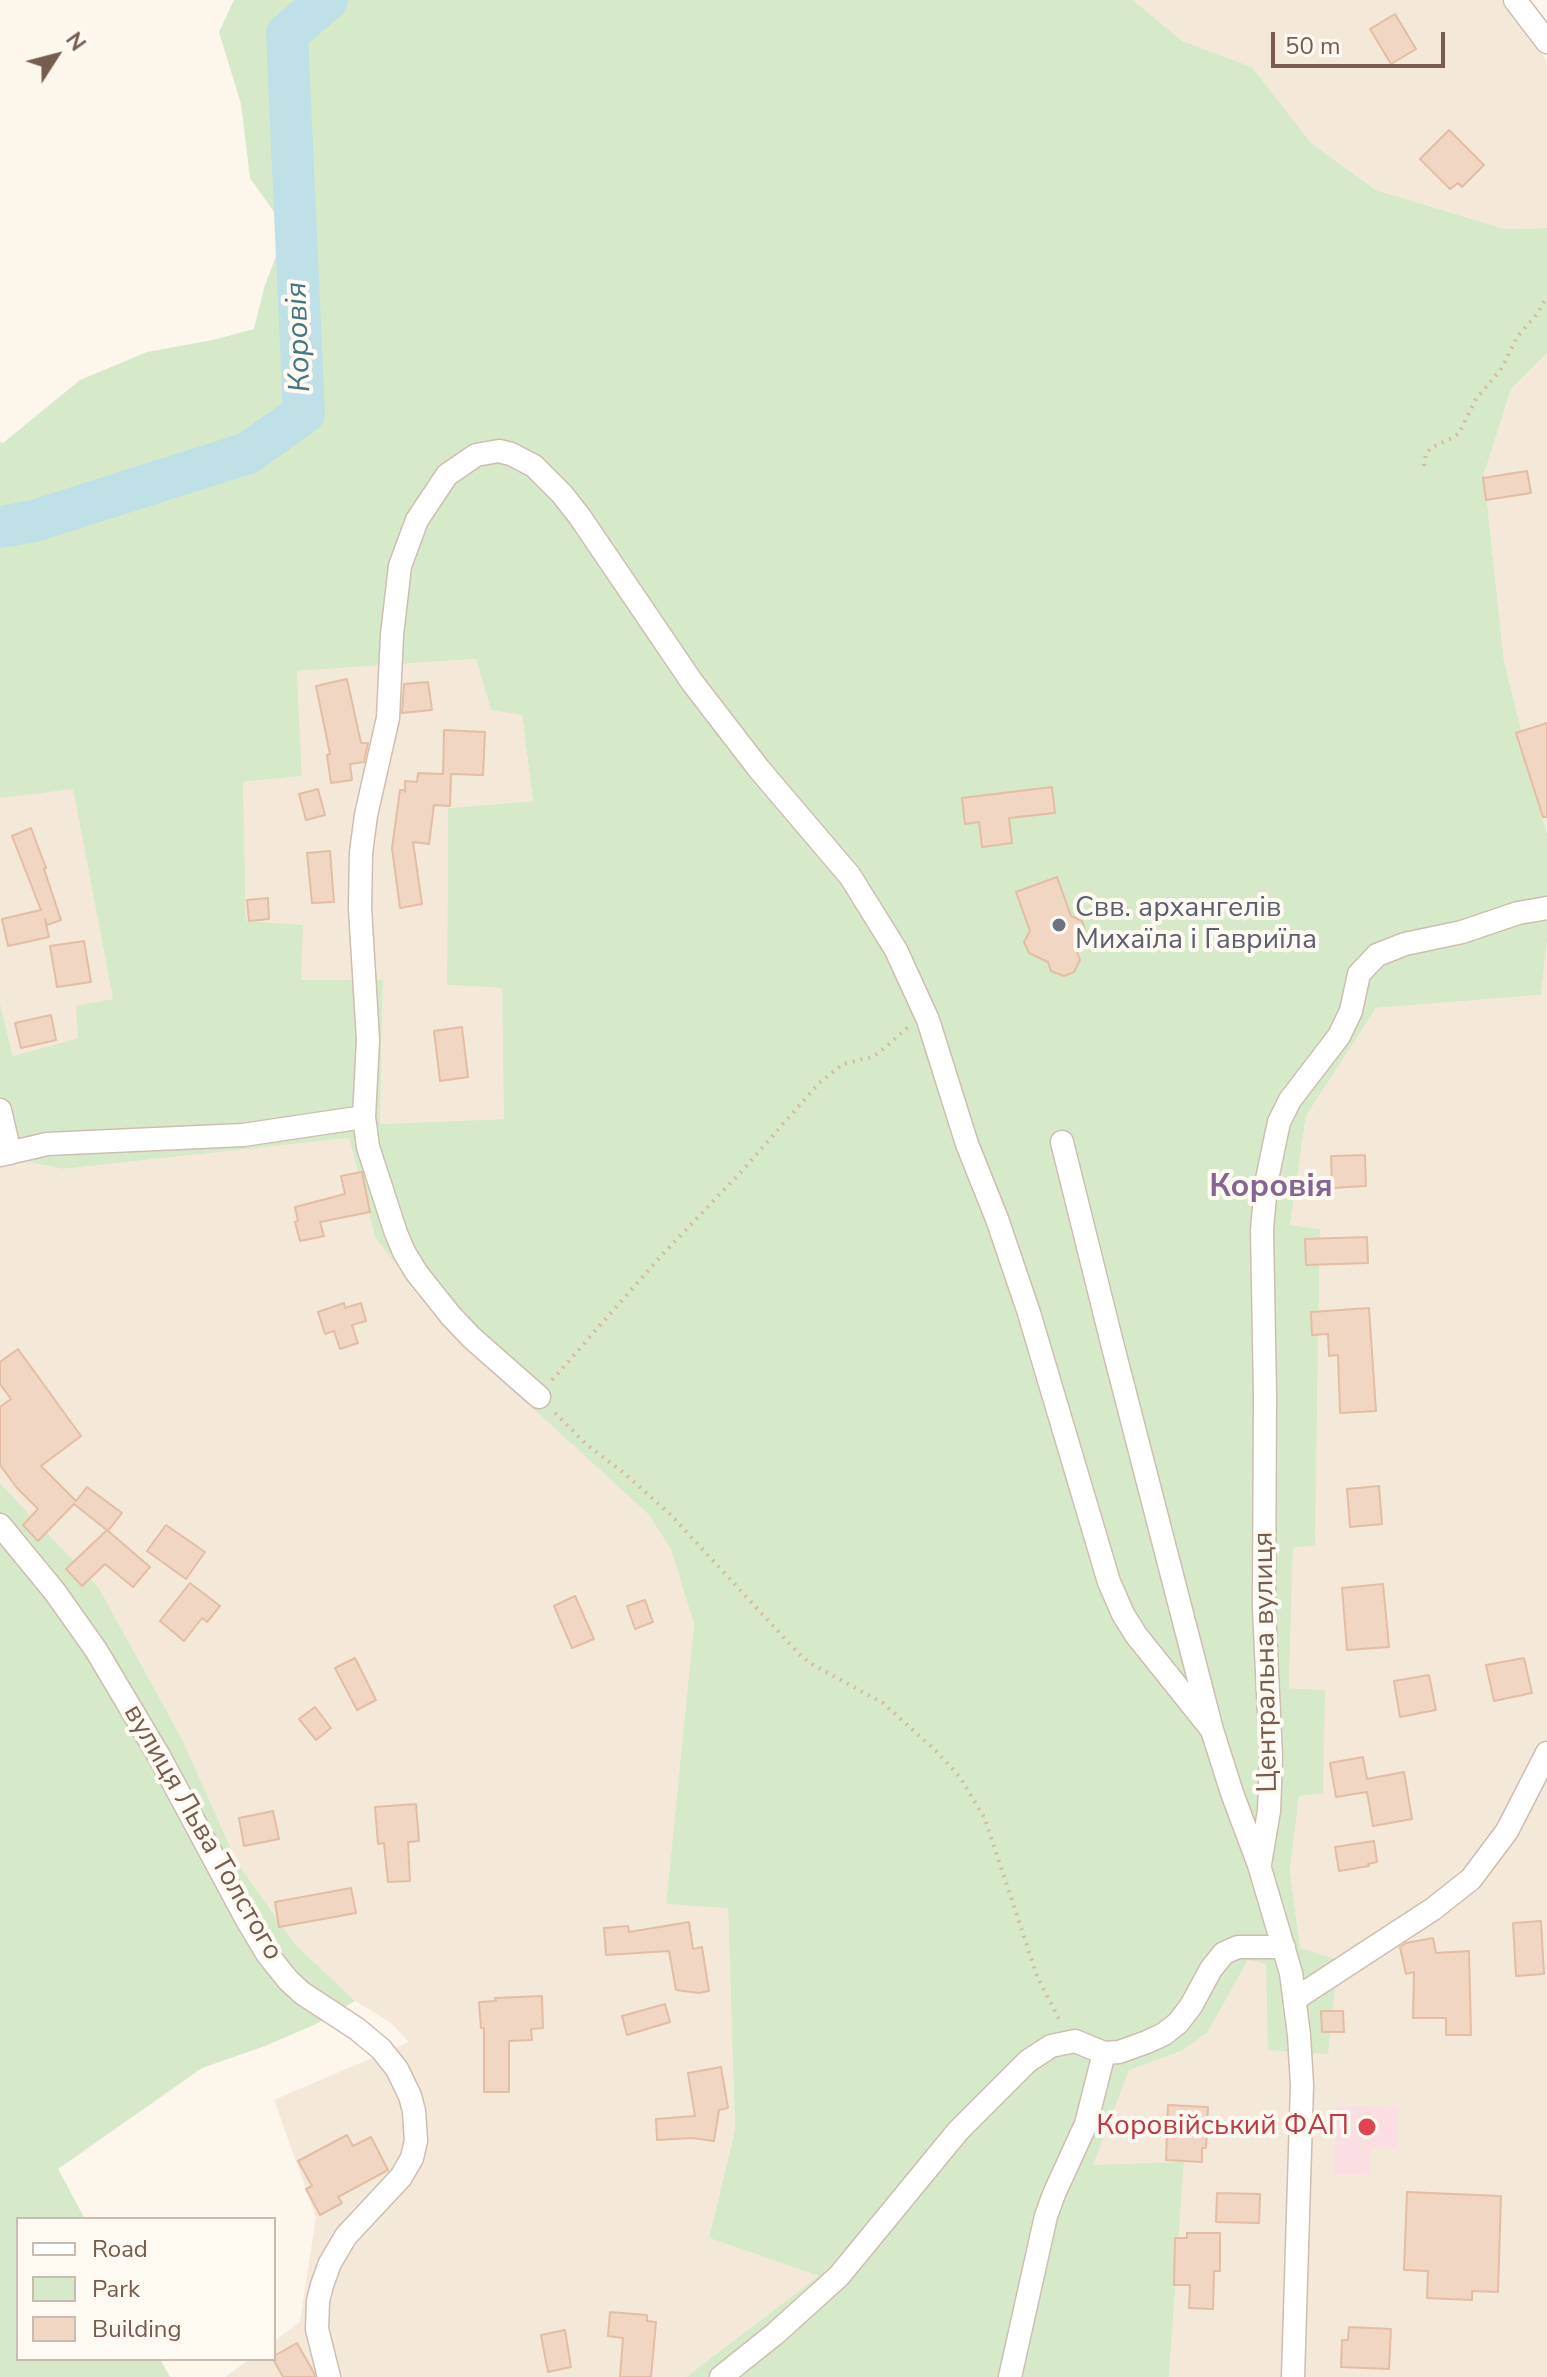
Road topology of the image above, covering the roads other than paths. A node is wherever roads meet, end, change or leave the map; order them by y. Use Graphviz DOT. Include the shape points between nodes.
graph roads {
  1 [pos="1515,0"];
  2 [pos="1547,42"];
  3 [pos="1547,908"];
  4 [pos="0,1110"];
  5 [pos="364,1117"];
  6 [pos="1062,1142"];
  7 [pos="5,1154"];
  8 [pos="539,1397"];
  9 [pos="0,1525"];
  10 [pos="1212,1730"];
  11 [pos="1547,1753"];
  12 [pos="1259,1865"];
  13 [pos="1284,1947"];
  14 [pos="1295,1999"];
  15 [pos="1104,2053"];
  16 [pos="329,2377"];
  17 [pos="721,2377"];
  18 [pos="1010,2377"];
  19 [pos="1293,2377"];
  1 -- 2 [label="street"];
  3 -- 12 [label="street, Центральна вулиця" via="1377,955 1357,981 1347,1023 1285,1109 1272,1151 1261,1271 1271,1784"];
  4 -- 7 [label="street"];
  5 -- 7 [label="street" via="243,1135 47,1144"];
  5 -- 8 [label="street" via="368,1147 396,1233 416,1272 472,1338"];
  5 -- 10 [label="street" via="368,1040 361,853 388,718 396,587 410,536 447,475 486,452 499,451 534,466 562,494 692,682 850,876 896,950 928,1020 1029,1313 1109,1582 1136,1635"];
  6 -- 10 [label="street"];
  9 -- 16 [label="street, вулиця Льва Толстого" via="96,1650 277,1967 302,1993 381,2049 410,2096 416,2141 412,2158 346,2236 322,2285 317,2329"];
  10 -- 12 [label="street"];
  11 -- 14 [label="street" via="1507,1831 1471,1879"];
  12 -- 13 [label="street, Центральна вулиця"];
  13 -- 14 [label="street, Центральна вулиця"];
  13 -- 15 [label="street" via="1238,1947 1224,1953 1178,2023 1147,2042"];
  14 -- 19 [label="street, Центральна вулиця" via="1302,2085"];
  15 -- 17 [label="street" via="1075,2041 1051,2046 1019,2069 958,2131 839,2276"];
  15 -- 18 [label="street" via="1086,2124 1046,2216"];
}
